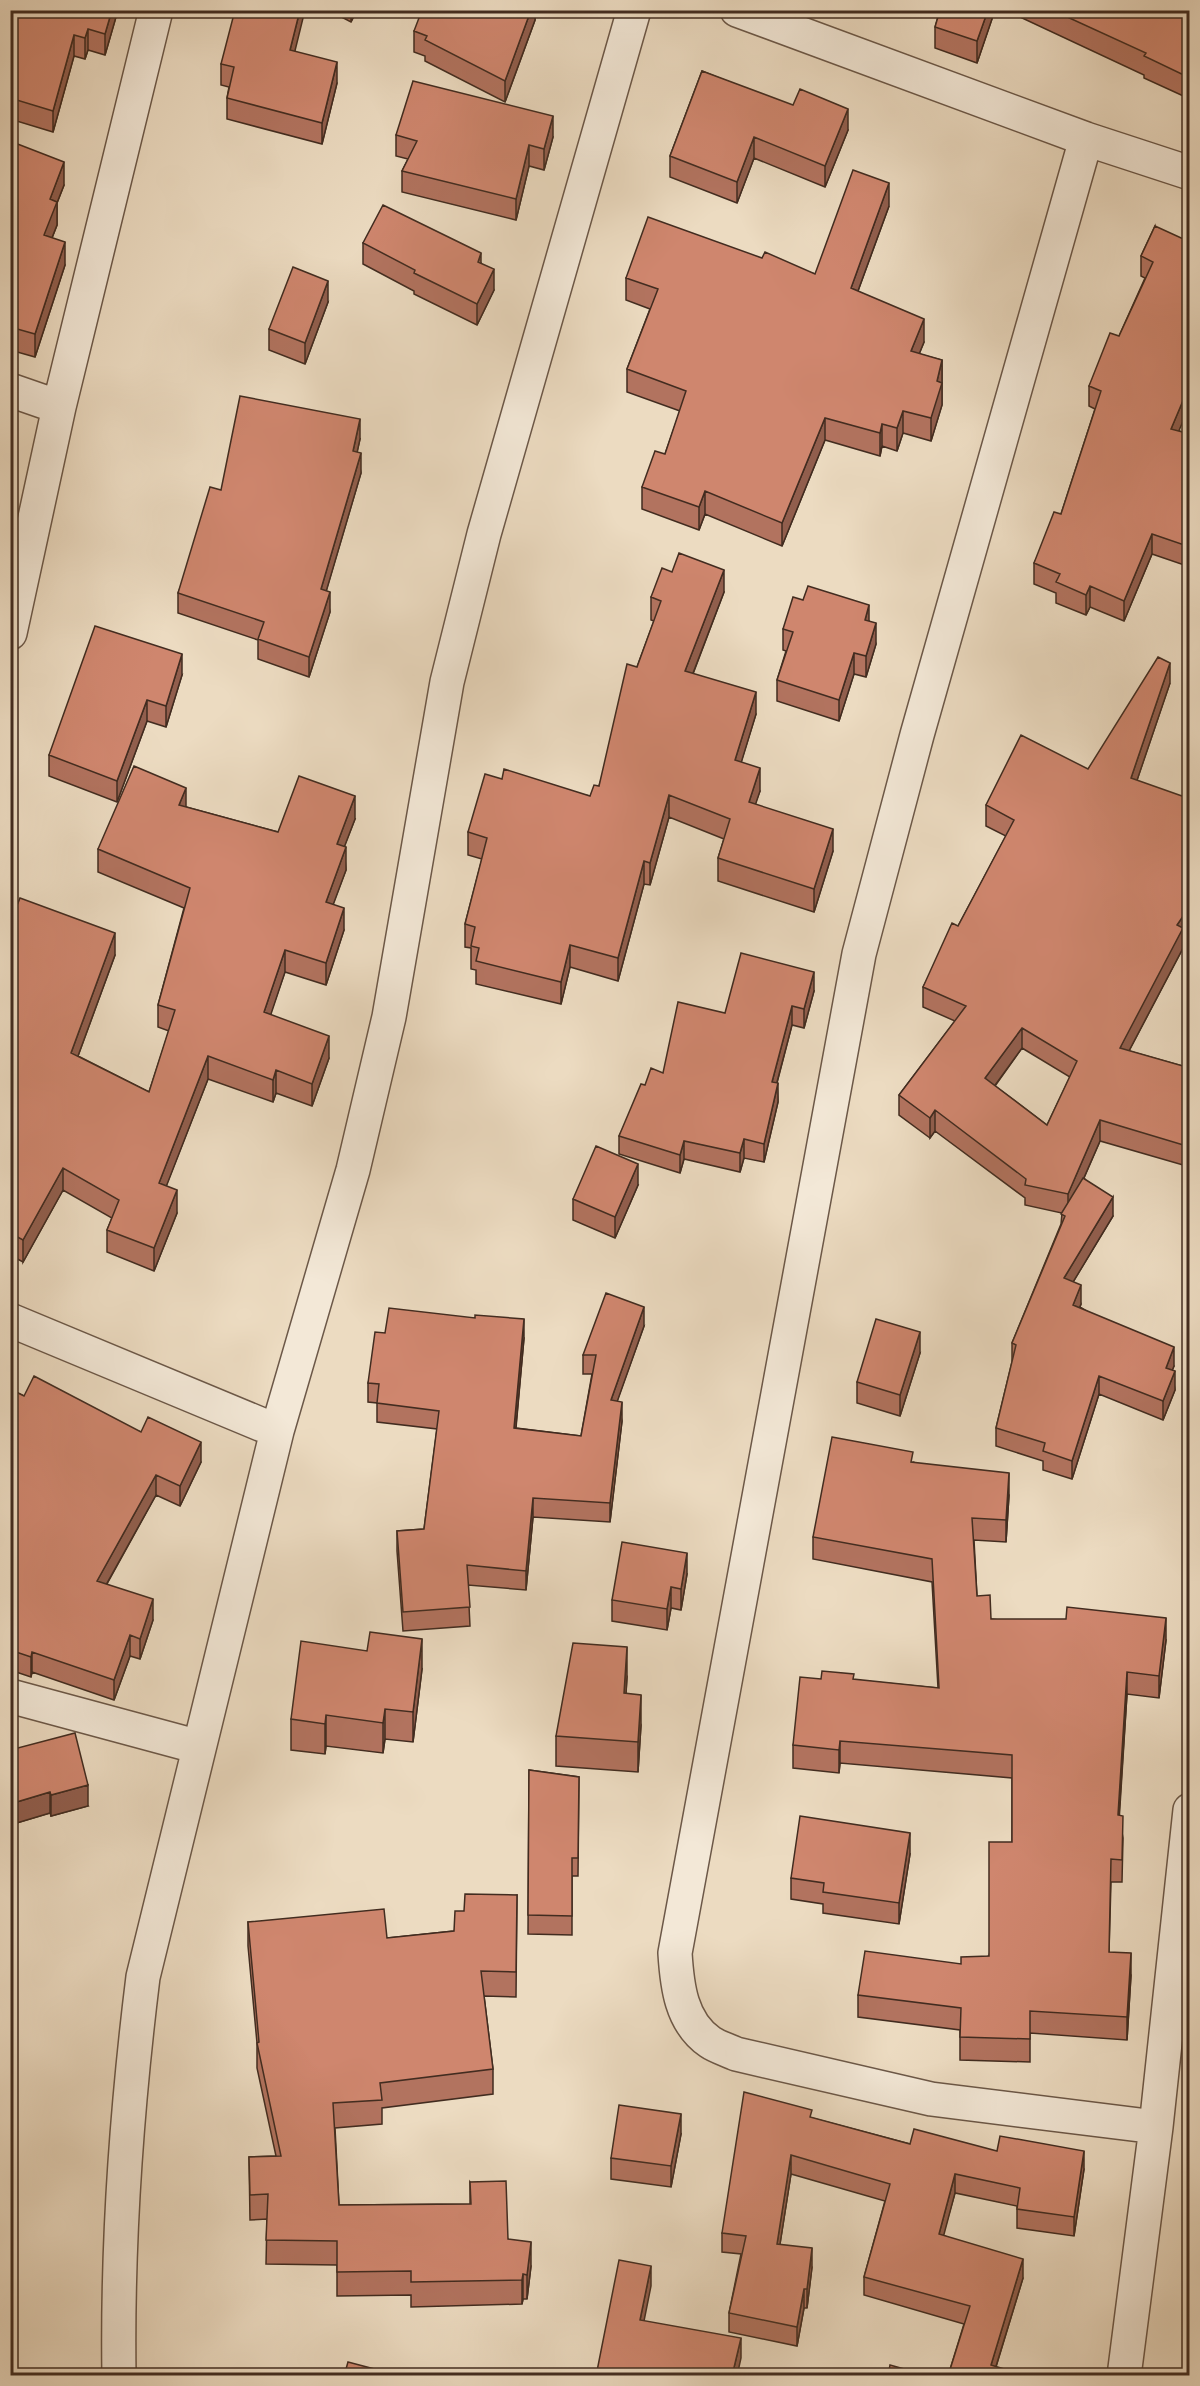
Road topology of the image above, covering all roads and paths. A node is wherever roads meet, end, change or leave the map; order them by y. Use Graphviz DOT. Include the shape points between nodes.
graph roads {
  1 [pos="156,10"];
  2 [pos="634,10"];
  3 [pos="737,10"];
  4 [pos="1086,139"];
  5 [pos="1190,173"];
  6 [pos="10,390"];
  7 [pos="59,406"];
  8 [pos="10,633"];
  9 [pos="10,1320"];
  10 [pos="277,1431"];
  11 [pos="10,1695"];
  12 [pos="199,1747"];
  13 [pos="1190,1810"];
  14 [pos="1156,2127"];
  15 [pos="119,2376"];
  16 [pos="1124,2376"];
  1 -- 7 [label="street"];
  2 -- 10 [label="street" via="484,534 447,682 389,1017 333,1245"];
  3 -- 4 [label="street"];
  4 -- 5 [label="street"];
  4 -- 14 [label="street" via="859,954 675,1953 676,1981 693,2024 710,2042 736,2054 931,2099"];
  6 -- 7 [label="street"];
  7 -- 8 [label="street"];
  9 -- 10 [label="street"];
  10 -- 12 [label="street"];
  11 -- 12 [label="street"];
  12 -- 15 [label="street" via="143,1977 134,2051 123,2227"];
  13 -- 14 [label="street"];
  14 -- 16 [label="street"];
}
